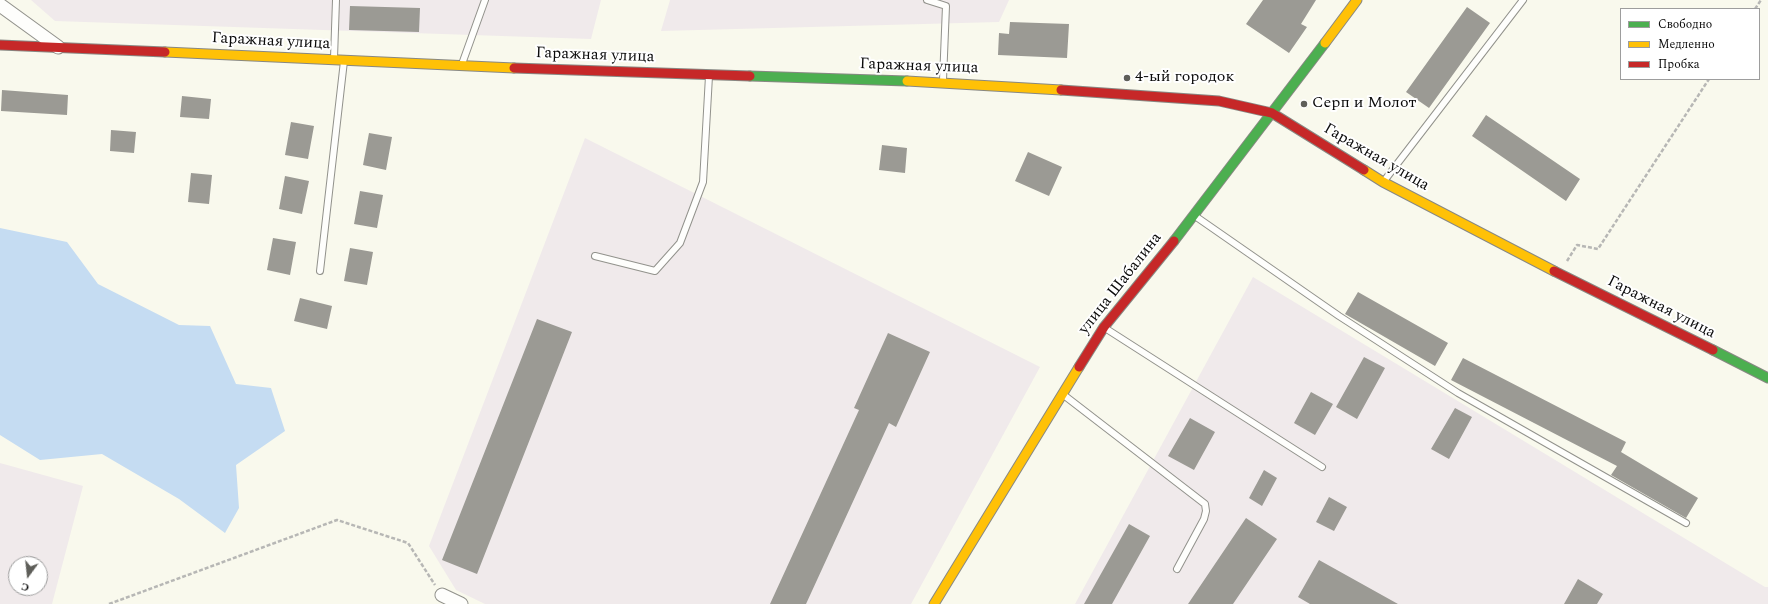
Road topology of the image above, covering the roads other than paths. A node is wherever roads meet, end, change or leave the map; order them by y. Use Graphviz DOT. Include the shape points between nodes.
graph roads {
  1 [pos="336,0"];
  2 [pos="485,0"];
  3 [pos="927,0"];
  4 [pos="1346,0"];
  5 [pos="1357,0"];
  6 [pos="1523,0"];
  7 [pos="0,5"];
  8 [pos="1341,22"];
  9 [pos="0,45"];
  10 [pos="58,47"];
  11 [pos="334,59"];
  12 [pos="344,60"];
  13 [pos="461,65"];
  14 [pos="709,74"];
  15 [pos="943,82"];
  16 [pos="1272,112"];
  17 [pos="1383,182"];
  18 [pos="1194,216"];
  19 [pos="595,256"];
  20 [pos="320,271"];
  21 [pos="1104,327"];
  22 [pos="1768,378"];
  23 [pos="1062,394"];
  24 [pos="1322,467"];
  25 [pos="1686,523"];
  26 [pos="1177,569"];
  27 [pos="442,595"];
  28 [pos="461,604"];
  29 [pos="934,604"];
  1 -- 11 [label="lane"];
  2 -- 13 [label="lane"];
  3 -- 15 [label="lane" via="946,6"];
  4 -- 8 [label="street"];
  5 -- 8 [label="street, улица Шабалина"];
  6 -- 17 [label="lane"];
  7 -- 10 [label="street"];
  8 -- 16 [label="street, улица Шабалина"];
  9 -- 10 [label="street, Гаражная улица"];
  10 -- 11 [label="street, Гаражная улица"];
  11 -- 12 [label="street, Гаражная улица"];
  12 -- 13 [label="street, Гаражная улица"];
  12 -- 20 [label="lane"];
  13 -- 14 [label="street, Гаражная улица"];
  14 -- 15 [label="street, Гаражная улица"];
  14 -- 19 [label="lane" via="703,182 680,243 656,271"];
  15 -- 16 [label="street, Гаражная улица" via="1219,101"];
  16 -- 17 [label="street, Гаражная улица"];
  16 -- 18 [label="street, улица Шабалина"];
  17 -- 22 [label="street, Гаражная улица"];
  18 -- 21 [label="street, улица Шабалина"];
  18 -- 25 [label="lane" via="1339,316 1458,393"];
  21 -- 23 [label="street, улица Шабалина"];
  21 -- 24 [label="lane"];
  23 -- 26 [label="lane" via="1205,504 1204,520"];
  23 -- 29 [label="street, улица Шабалина"];
  27 -- 28 [label="street"];
}
